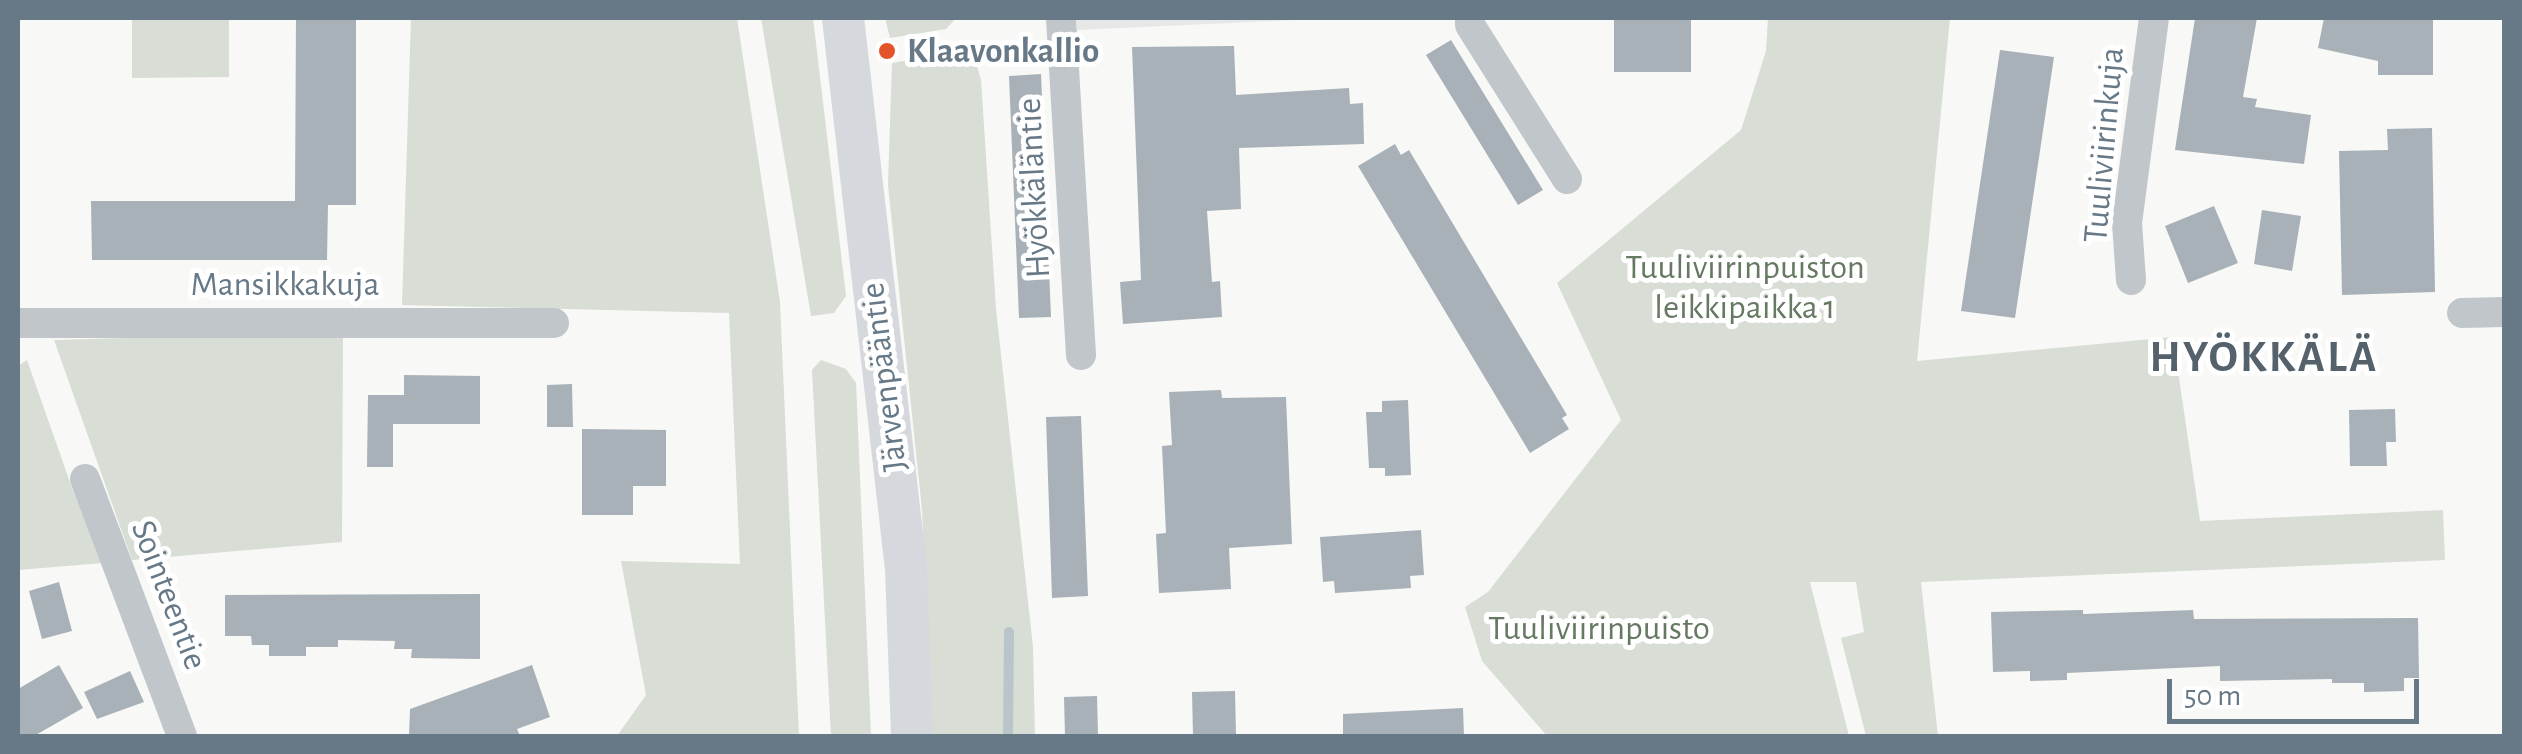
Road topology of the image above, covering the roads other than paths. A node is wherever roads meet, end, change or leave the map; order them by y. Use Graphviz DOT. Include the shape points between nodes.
graph roads {
  1 [pos="843,18"];
  2 [pos="1061,18"];
  3 [pos="1470,18"];
  4 [pos="2154,18"];
  5 [pos="1566,180"];
  6 [pos="2131,280"];
  7 [pos="2504,312"];
  8 [pos="2462,313"];
  9 [pos="18,322"];
  10 [pos="554,323"];
  11 [pos="1081,355"];
  12 [pos="86,479"];
  13 [pos="182,736"];
  14 [pos="912,736"];
  1 -- 14 [label="main road, Järvenpääntie" via="906,569"];
  2 -- 11 [label="street, Hyökkäläntie"];
  3 -- 5 [label="street"];
  4 -- 6 [label="street, Tuuliviirinkuja" via="2128,222"];
  7 -- 8 [label="street"];
  9 -- 10 [label="street, Mansikkakuja"];
  12 -- 13 [label="street, Sointeentie"];
}
